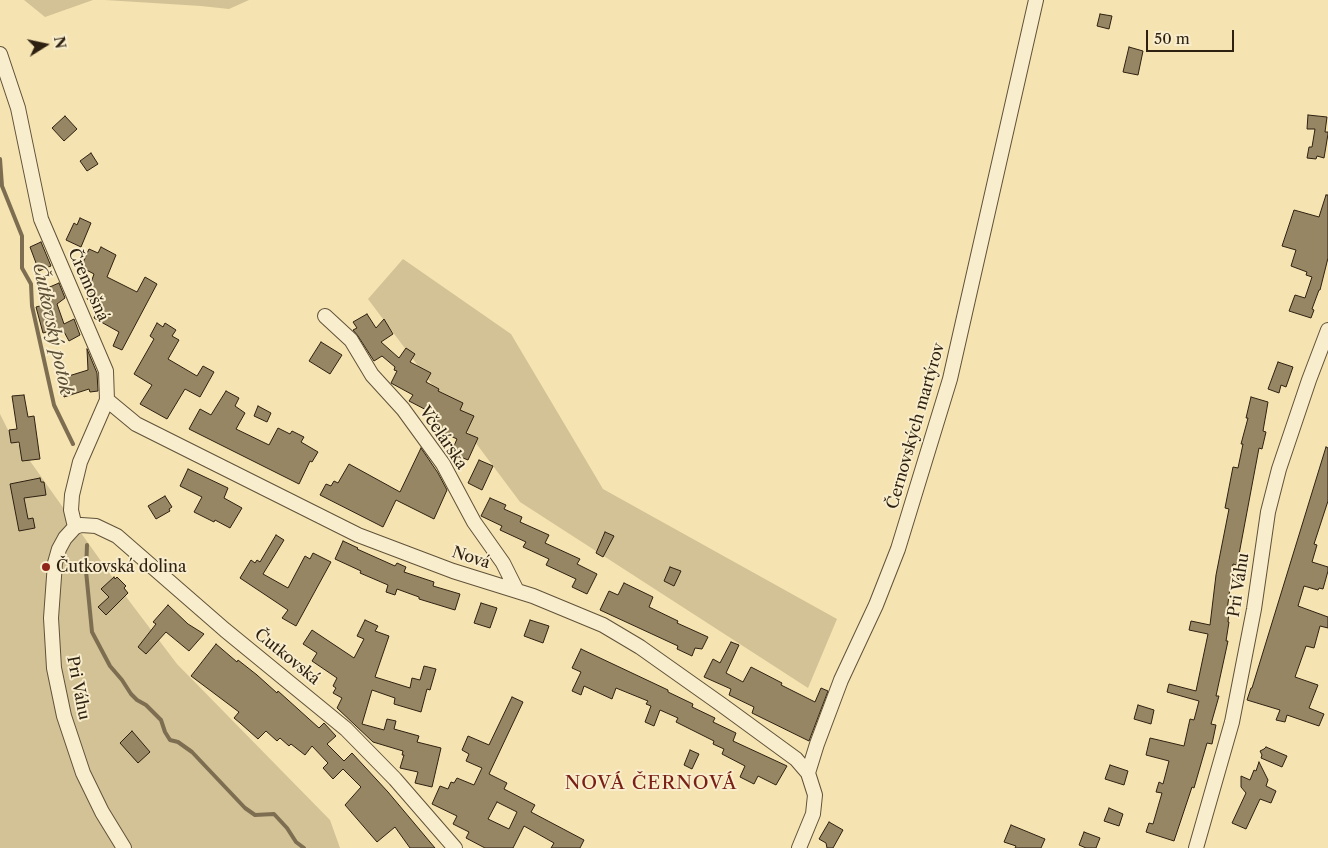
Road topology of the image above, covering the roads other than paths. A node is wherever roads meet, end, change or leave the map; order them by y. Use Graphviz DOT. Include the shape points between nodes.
graph roads {
  1 [pos="1036,0"];
  2 [pos="0,54"];
  3 [pos="326,316"];
  4 [pos="1328,330"];
  5 [pos="107,400"];
  6 [pos="75,527"];
  7 [pos="516,591"];
  8 [pos="808,773"];
  9 [pos="124,848"];
  10 [pos="455,848"];
  11 [pos="799,848"];
  12 [pos="1196,848"];
  1 -- 8 [label="street, Černovských martýrov" via="950,379 898,549 841,680"];
  2 -- 5 [label="street, Čremošná" via="18,108 41,219 106,371"];
  3 -- 7 [label="street, Včelárska" via="351,340 372,375 403,409 443,464 474,522 503,563"];
  4 -- 12 [label="street, Pri Váhu" via="1285,451 1268,512 1254,609 1232,722"];
  5 -- 6 [label="street, Čremošná" via="80,462 72,495"];
  5 -- 7 [label="street, Nová" via="136,424 358,535"];
  6 -- 9 [label="street, Pri Váhu" via="59,548 53,579 54,668 64,716 81,767 102,812"];
  6 -- 10 [label="street, Čutkovská" via="88,524 117,536 318,705 395,779"];
  7 -- 8 [label="street, Nová" via="603,626 640,647 796,758"];
  8 -- 11 [label="street" via="815,794 813,814"];
}
